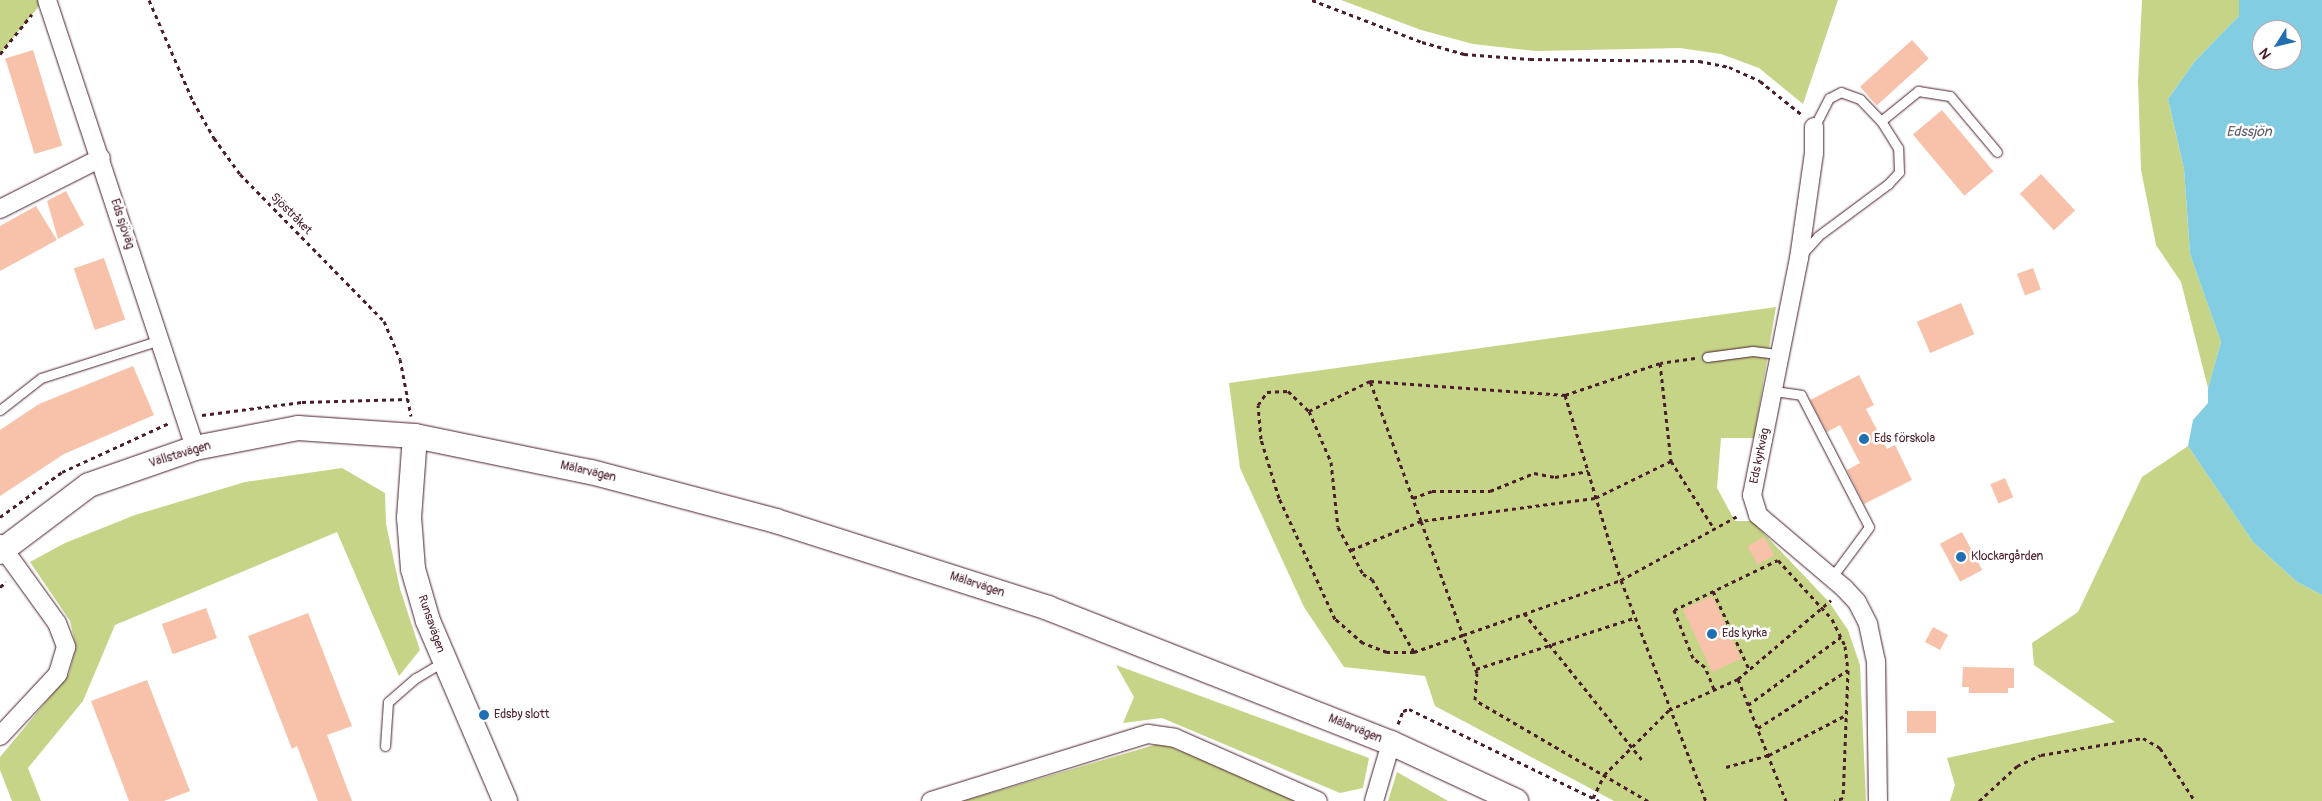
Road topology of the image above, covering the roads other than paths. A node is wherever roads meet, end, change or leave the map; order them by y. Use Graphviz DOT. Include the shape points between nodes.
graph roads {
  1 [pos="42,4"];
  2 [pos="1882,121"];
  3 [pos="1814,127"];
  4 [pos="1997,152"];
  5 [pos="101,158"];
  6 [pos="0,209"];
  7 [pos="1799,258"];
  8 [pos="160,340"];
  9 [pos="1779,354"];
  10 [pos="1707,356"];
  11 [pos="1774,391"];
  12 [pos="0,410"];
  13 [pos="415,436"];
  14 [pos="195,448"];
  15 [pos="1,548"];
  16 [pos="1832,577"];
  17 [pos="444,661"];
  18 [pos="0,736"];
  19 [pos="1391,743"];
  20 [pos="385,746"];
  21 [pos="505,801"];
  22 [pos="931,801"];
  23 [pos="1318,801"];
  24 [pos="1374,801"];
  25 [pos="1516,801"];
  26 [pos="1878,801"];
  1 -- 5 [label="street, Eds sjöväg"];
  2 -- 3 [label="lane" via="1860,99 1841,92 1829,98"];
  2 -- 4 [label="lane" via="1918,91 1950,96"];
  2 -- 7 [label="lane" via="1898,148 1899,172 1888,184 1818,236"];
  3 -- 7 [label="street, Eds kyrkväg" via="1814,153"];
  5 -- 6 [label="street"];
  5 -- 8 [label="street, Eds sjöväg"];
  7 -- 9 [label="street, Eds kyrkväg"];
  8 -- 12 [label="lane" via="41,378"];
  8 -- 14 [label="street, Eds sjöväg"];
  9 -- 10 [label="lane" via="1753,351"];
  9 -- 11 [label="street, Eds kyrkväg"];
  11 -- 16 [label="street, Eds kyrkväg" via="1752,495 1755,508 1777,532"];
  11 -- 16 [label="lane" via="1802,395 1869,527"];
  13 -- 14 [label="main road, Vällstavägen" via="298,428"];
  13 -- 17 [label="main road, Runsavägen" via="409,517 414,569"];
  13 -- 19 [label="main road, Mälarvägen" via="591,472 776,521 1048,608"];
  14 -- 15 [label="main road, Vällstavägen" via="89,485"];
  15 -- 18 [label="street" via="57,623 66,647 58,674"];
  16 -- 26 [label="street" via="1857,602 1868,624 1876,661"];
  17 -- 20 [label="lane" via="416,678 388,702"];
  17 -- 21 [label="main road, Runsavägen"];
  19 -- 24 [label="street"];
  19 -- 25 [label="main road, Mälarvägen"];
  22 -- 23 [label="street" via="1148,734 1175,738"];
}
